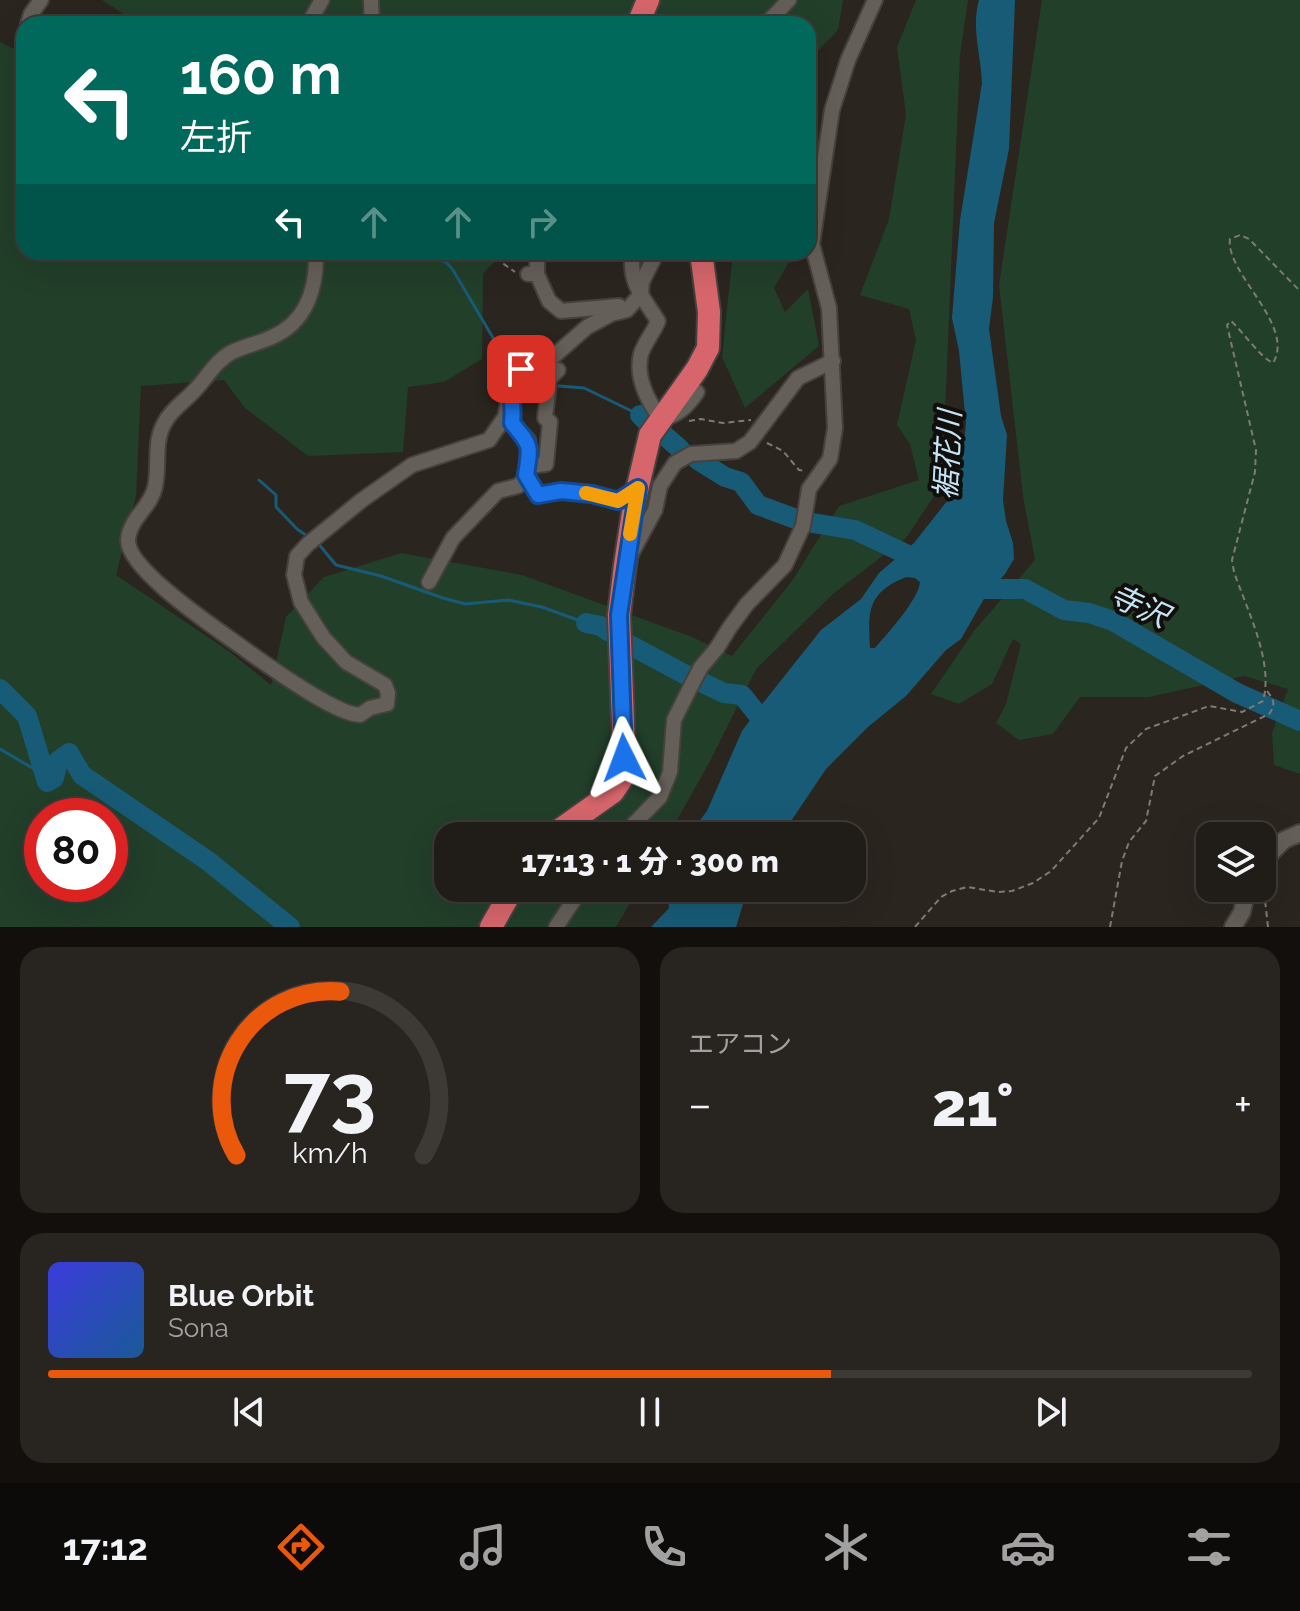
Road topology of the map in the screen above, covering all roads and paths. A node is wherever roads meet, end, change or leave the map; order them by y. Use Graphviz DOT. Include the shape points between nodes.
graph roads {
  1 [pos="789,0"];
  2 [pos="875,0"];
  3 [pos="774,16"];
  4 [pos="816,217"];
  5 [pos="816,259"];
  6 [pos="316,260"];
  7 [pos="498,260"];
  8 [pos="535,260"];
  9 [pos="632,260"];
  10 [pos="653,260"];
  11 [pos="702,260"];
  12 [pos="532,274"];
  13 [pos="1300,291"];
  14 [pos="636,300"];
  15 [pos="544,360"];
  16 [pos="833,361"];
  17 [pos="697,392"];
  18 [pos="510,395"];
  19 [pos="661,419"];
  20 [pos="527,470"];
  21 [pos="638,488"];
  22 [pos="625,565"];
  23 [pos="429,582"];
  24 [pos="1267,690"];
  25 [pos="571,822"];
  26 [pos="636,822"];
  27 [pos="1300,833"];
  28 [pos="1276,848"];
  29 [pos="505,902"];
  30 [pos="573,902"];
  31 [pos="1244,902"];
  32 [pos="1265,902"];
  33 [pos="491,927"];
  34 [pos="556,927"];
  35 [pos="915,927"];
  36 [pos="1110,927"];
  37 [pos="1233,927"];
  38 [pos="1268,927"];
  1 -- 3 [label="street"];
  2 -- 4 [label="street" via="832,110"];
  5 -- 16 [label="street" via="829,308"];
  6 -- 18 [label="street" via="309,301 293,326 223,358 165,422 157,442 153,496 128,536 128,548 139,566 253,654 346,713 360,715 387,704 385,685 346,662 301,602 294,575 297,556 412,465 489,440 505,417"];
  7 -- 12 [label="path" via="517,273"];
  8 -- 12 [label="street"];
  9 -- 14 [label="street"];
  10 -- 14 [label="street"];
  11 -- 19 [label="highway" via="708,348"];
  12 -- 14 [label="street" via="561,311"];
  13 -- 24 [label="path" via="1249,239 1230,239 1276,342 1273,363 1231,321 1227,325 1256,450 1232,560 1266,664"];
  14 -- 15 [label="street" via="627,310 587,327"];
  14 -- 19 [label="street" via="658,321 641,353 640,376 649,404"];
  15 -- 18 [label="street" via="521,369"];
  15 -- 20 [label="street" via="543,368 558,370 549,379 546,464"];
  16 -- 22 [label="street" via="798,378 750,442 736,451 691,454 675,463"];
  16 -- 26 [label="street" via="835,428 830,459 809,489 803,526 785,565 747,604 701,667 674,720 670,772 660,797"];
  17 -- 19 [label="street" via="675,416"];
  18 -- 20 [label="street" via="512,423 528,440"];
  19 -- 21 [label="highway" via="650,435"];
  20 -- 21 [label="street" via="538,495 561,491 618,501"];
  20 -- 23 [label="street" via="518,486 498,491 453,538"];
  21 -- 22 [label="highway"];
  22 -- 25 [label="highway" via="619,615 625,774 613,792"];
  24 -- 35 [label="path" via="1263,701 1242,712 1209,706 1146,729 1126,748 1099,818 1051,871 1012,891 952,891"];
  24 -- 36 [label="path" via="1274,701 1269,714 1183,756 1155,776 1146,821 1122,861"];
  27 -- 28 [label="street"];
  29 -- 33 [label="highway"];
  30 -- 34 [label="street"];
  31 -- 37 [label="street"];
  32 -- 38 [label="path"];
}
